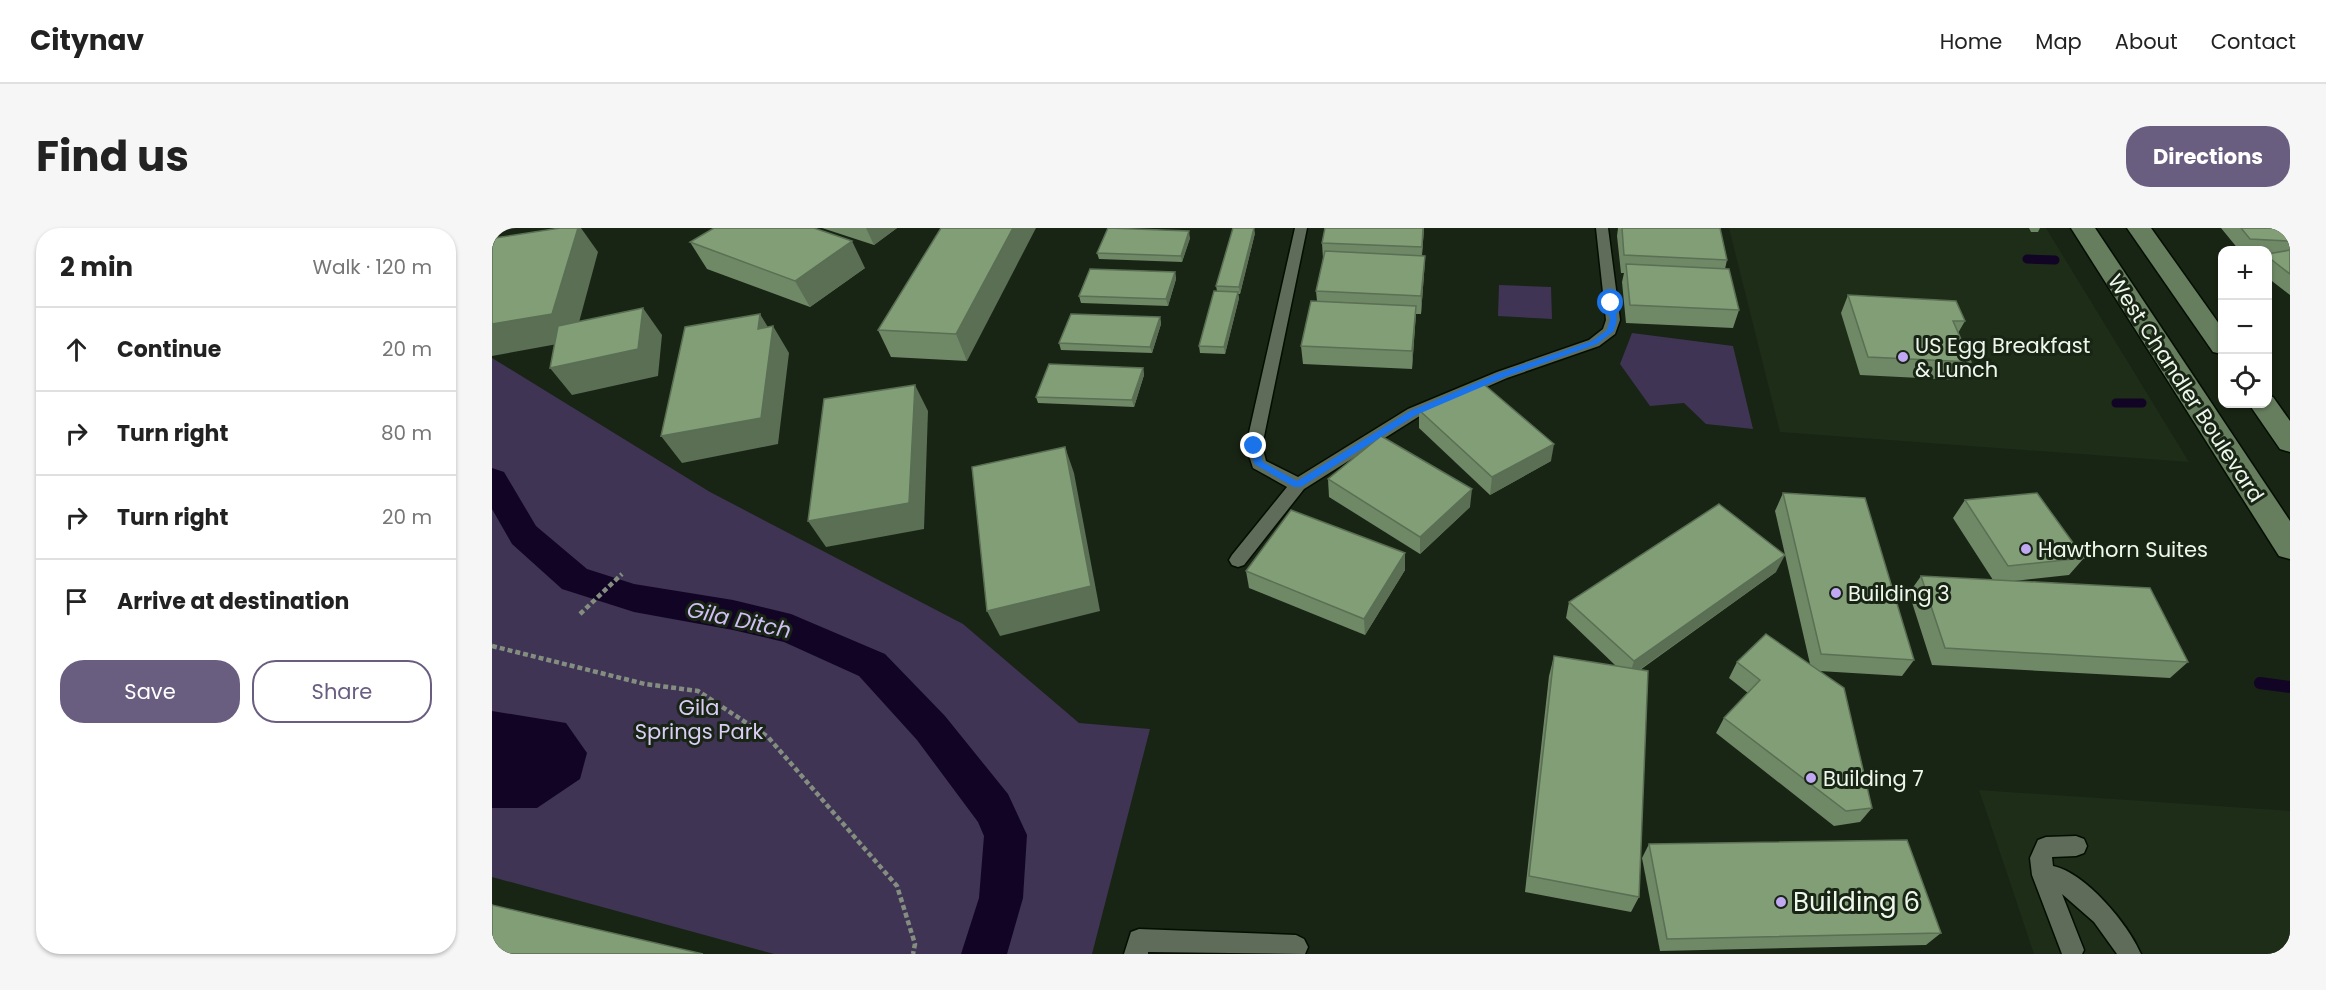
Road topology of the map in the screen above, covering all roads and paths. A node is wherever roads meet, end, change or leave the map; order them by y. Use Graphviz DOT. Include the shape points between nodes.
graph roads {
  1 [pos="1301,228"];
  2 [pos="1602,228"];
  3 [pos="2083,228"];
  4 [pos="2139,228"];
  5 [pos="2218,339"];
  6 [pos="2266,408"];
  7 [pos="2290,442"];
  8 [pos="1298,485"];
  9 [pos="2258,498"];
  10 [pos="2290,501"];
  11 [pos="2290,547"];
  12 [pos="1238,560"];
  13 [pos="622,574"];
  14 [pos="580,614"];
  15 [pos="492,646"];
  16 [pos="2076,846"];
  17 [pos="2043,875"];
  18 [pos="1296,947"];
  19 [pos="2072,950"];
  20 [pos="913,954"];
  21 [pos="1136,954"];
  22 [pos="2129,954"];
  1 -- 8 [label="lane" via="1254,446 1259,464"];
  2 -- 8 [label="lane" via="1613,320 1610,331 1594,343 1502,375 1413,413"];
  3 -- 9 [label="main road, West Chandler Boulevard"];
  4 -- 5 [label="main road"];
  6 -- 7 [label="main road"];
  8 -- 12 [label="lane"];
  9 -- 10 [label="main road"];
  9 -- 11 [label="main road, West Chandler Boulevard"];
  13 -- 14 [label="path"];
  15 -- 20 [label="path" via="645,684 698,691 768,737 897,885 915,944"];
  16 -- 17 [label="lane" via="2046,847"];
  17 -- 19 [label="lane"];
  17 -- 22 [label="lane" via="2058,878 2107,919 2120,933"];
  18 -- 21 [label="lane" via="1139,940"];
}
